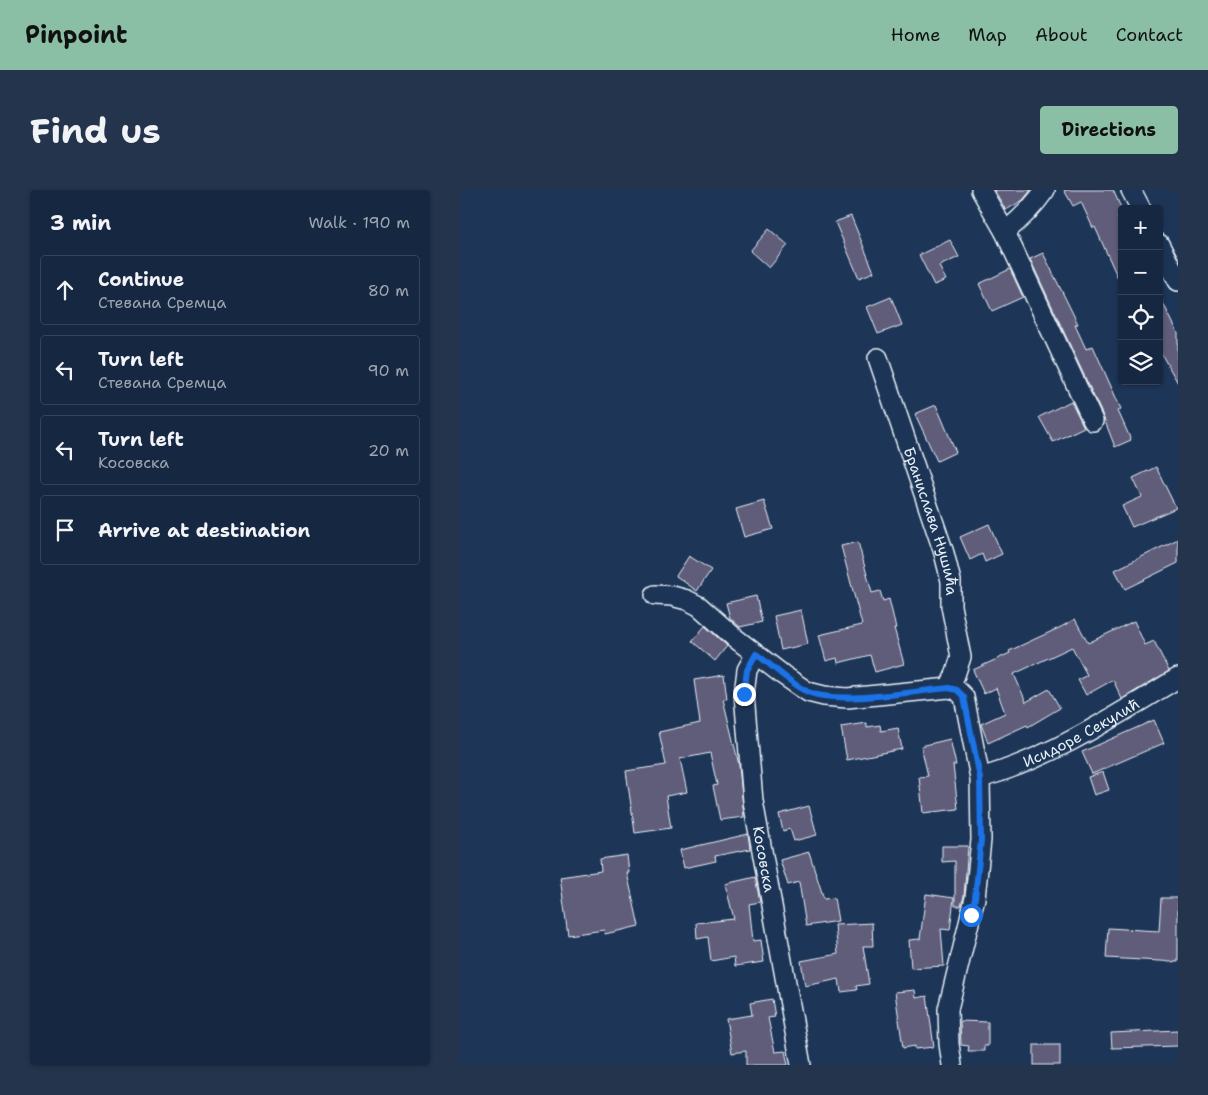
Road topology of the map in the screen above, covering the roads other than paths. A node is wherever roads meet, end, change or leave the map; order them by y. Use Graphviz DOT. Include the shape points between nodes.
graph roads {
  1 [pos="981,190"];
  2 [pos="1044,190"];
  3 [pos="1131,190"];
  4 [pos="1139,205"];
  5 [pos="1005,232"];
  6 [pos="1162,250"];
  7 [pos="1178,281"];
  8 [pos="878,358"];
  9 [pos="1093,421"];
  10 [pos="655,595"];
  11 [pos="756,654"];
  12 [pos="1178,678"];
  13 [pos="949,688"];
  14 [pos="980,778"];
  15 [pos="801,1065"];
  16 [pos="952,1065"];
  1 -- 5 [label="street"];
  2 -- 5 [label="street" via="1035,205"];
  3 -- 4 [label="street"];
  5 -- 9 [label="street"];
  6 -- 7 [label="street"];
  8 -- 13 [label="street, Бранислава Нушића" via="949,572 951,606 961,657"];
  10 -- 11 [label="street" via="672,596 699,606"];
  11 -- 13 [label="street" via="808,692 824,696 847,698"];
  11 -- 15 [label="street, Косовска" via="747,670 744,694 753,801"];
  12 -- 14 [label="street, Исидоре Секулић" via="1092,730 1000,773"];
  13 -- 14 [label="street" via="964,697"];
  14 -- 16 [label="street" via="981,840 975,898 948,1009"];
}
